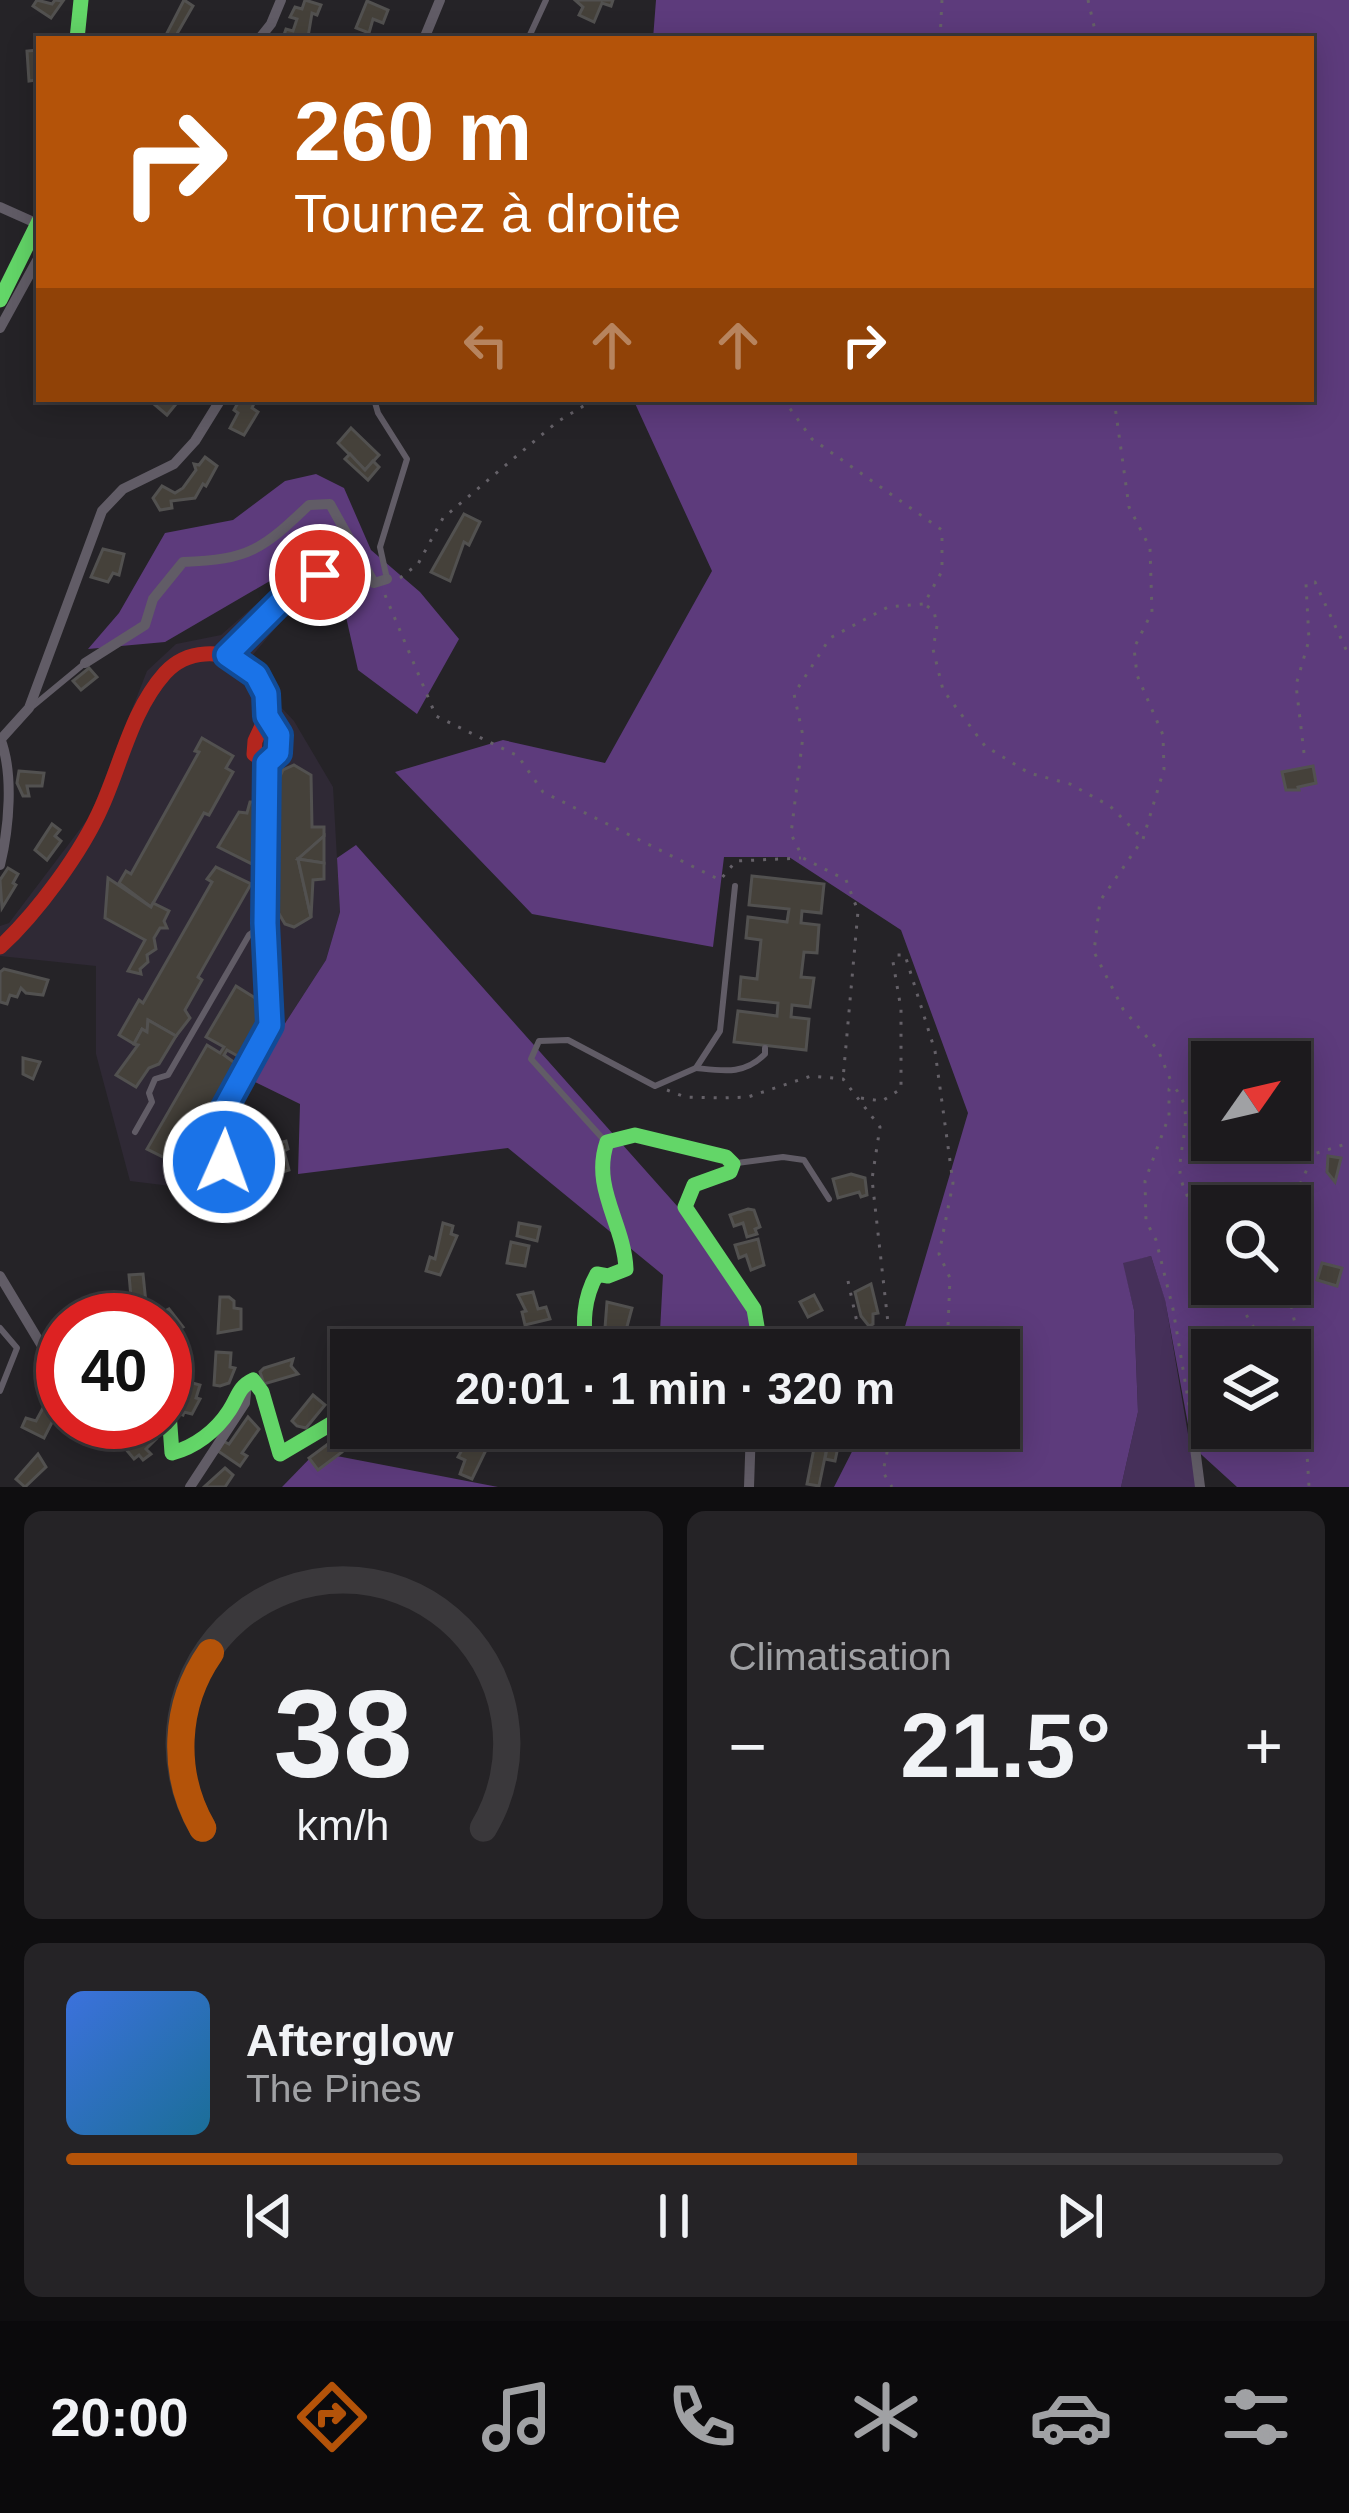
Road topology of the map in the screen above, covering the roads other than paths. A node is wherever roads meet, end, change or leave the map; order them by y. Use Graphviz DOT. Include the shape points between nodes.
graph roads {
  1 [pos="81,0"];
  2 [pos="281,0"];
  3 [pos="440,0"];
  4 [pos="547,0"];
  5 [pos="77,36"];
  6 [pos="261,36"];
  7 [pos="425,36"];
  8 [pos="529,36"];
  9 [pos="0,207"];
  10 [pos="36,222"];
  11 [pos="36,227"];
  12 [pos="36,262"];
  13 [pos="0,300"];
  14 [pos="0,328"];
  15 [pos="219,402"];
  16 [pos="375,402"];
  17 [pos="320,575"];
  18 [pos="380,581"];
  19 [pos="227,655"];
  20 [pos="85,663"];
  21 [pos="29,708"];
  22 [pos="1,738"];
  23 [pos="0,865"];
  24 [pos="735,886"];
  25 [pos="265,923"];
  26 [pos="20,925"];
  27 [pos="0,932"];
  28 [pos="0,946"];
  29 [pos="765,1048"];
  30 [pos="696,1068"];
  31 [pos="135,1132"];
  32 [pos="607,1142"];
  33 [pos="224,1162"];
  34 [pos="733,1164"];
  35 [pos="829,1199"];
  36 [pos="0,1276"];
  37 [pos="0,1328"];
  38 [pos="584,1329"];
  39 [pos="757,1329"];
  40 [pos="36,1336"];
  41 [pos="247,1380"];
  42 [pos="0,1391"];
  43 [pos="330,1424"];
  44 [pos="192,1446"];
  45 [pos="751,1449"];
  46 [pos="1195,1449"];
  47 [pos="190,1487"];
  48 [pos="749,1487"];
  49 [pos="1200,1487"];
  1 -- 5 [label="street"];
  2 -- 6 [label="street"];
  3 -- 7 [label="street"];
  4 -- 8 [label="lane"];
  9 -- 10 [label="street"];
  11 -- 13 [label="street"];
  12 -- 14 [label="street"];
  15 -- 21 [label="street" via="174,464 122,489 101,511"];
  16 -- 18 [label="lane" via="407,459 380,547"];
  17 -- 19 [label="lane" via="284,598"];
  18 -- 20 [label="street" via="330,504 308,505 266,545 219,561 183,562 153,599 145,625"];
  19 -- 25 [label="street" via="256,675 279,735 278,753 267,763"];
  19 -- 26 [label="street" via="175,662 149,690 92,826"];
  20 -- 21 [label="lane"];
  21 -- 22 [label="street"];
  22 -- 23 [label="street"];
  24 -- 30 [label="lane" via="720,1031"];
  25 -- 31 [label="lane" via="249,935 169,1075 154,1079"];
  25 -- 33 [label="street" via="270,1025 217,1122"];
  26 -- 27 [label="street"];
  26 -- 28 [label="street"];
  29 -- 30 [label="lane" via="752,1066"];
  30 -- 32 [label="lane" via="656,1086 568,1040 539,1041 531,1059"];
  32 -- 34 [label="street" via="635,1135"];
  32 -- 38 [label="street" via="598,1180 628,1256 626,1269 597,1274"];
  34 -- 35 [label="lane" via="804,1160"];
  34 -- 39 [label="street" via="730,1172 700,1177 685,1208 754,1309"];
  36 -- 40 [label="street"];
  37 -- 42 [label="lane" via="16,1348"];
  41 -- 43 [label="street" via="262,1392 280,1454"];
  41 -- 44 [label="street" via="231,1409"];
  41 -- 47 [label="street" via="245,1403"];
  45 -- 48 [label="street"];
  46 -- 49 [label="street"];
}
